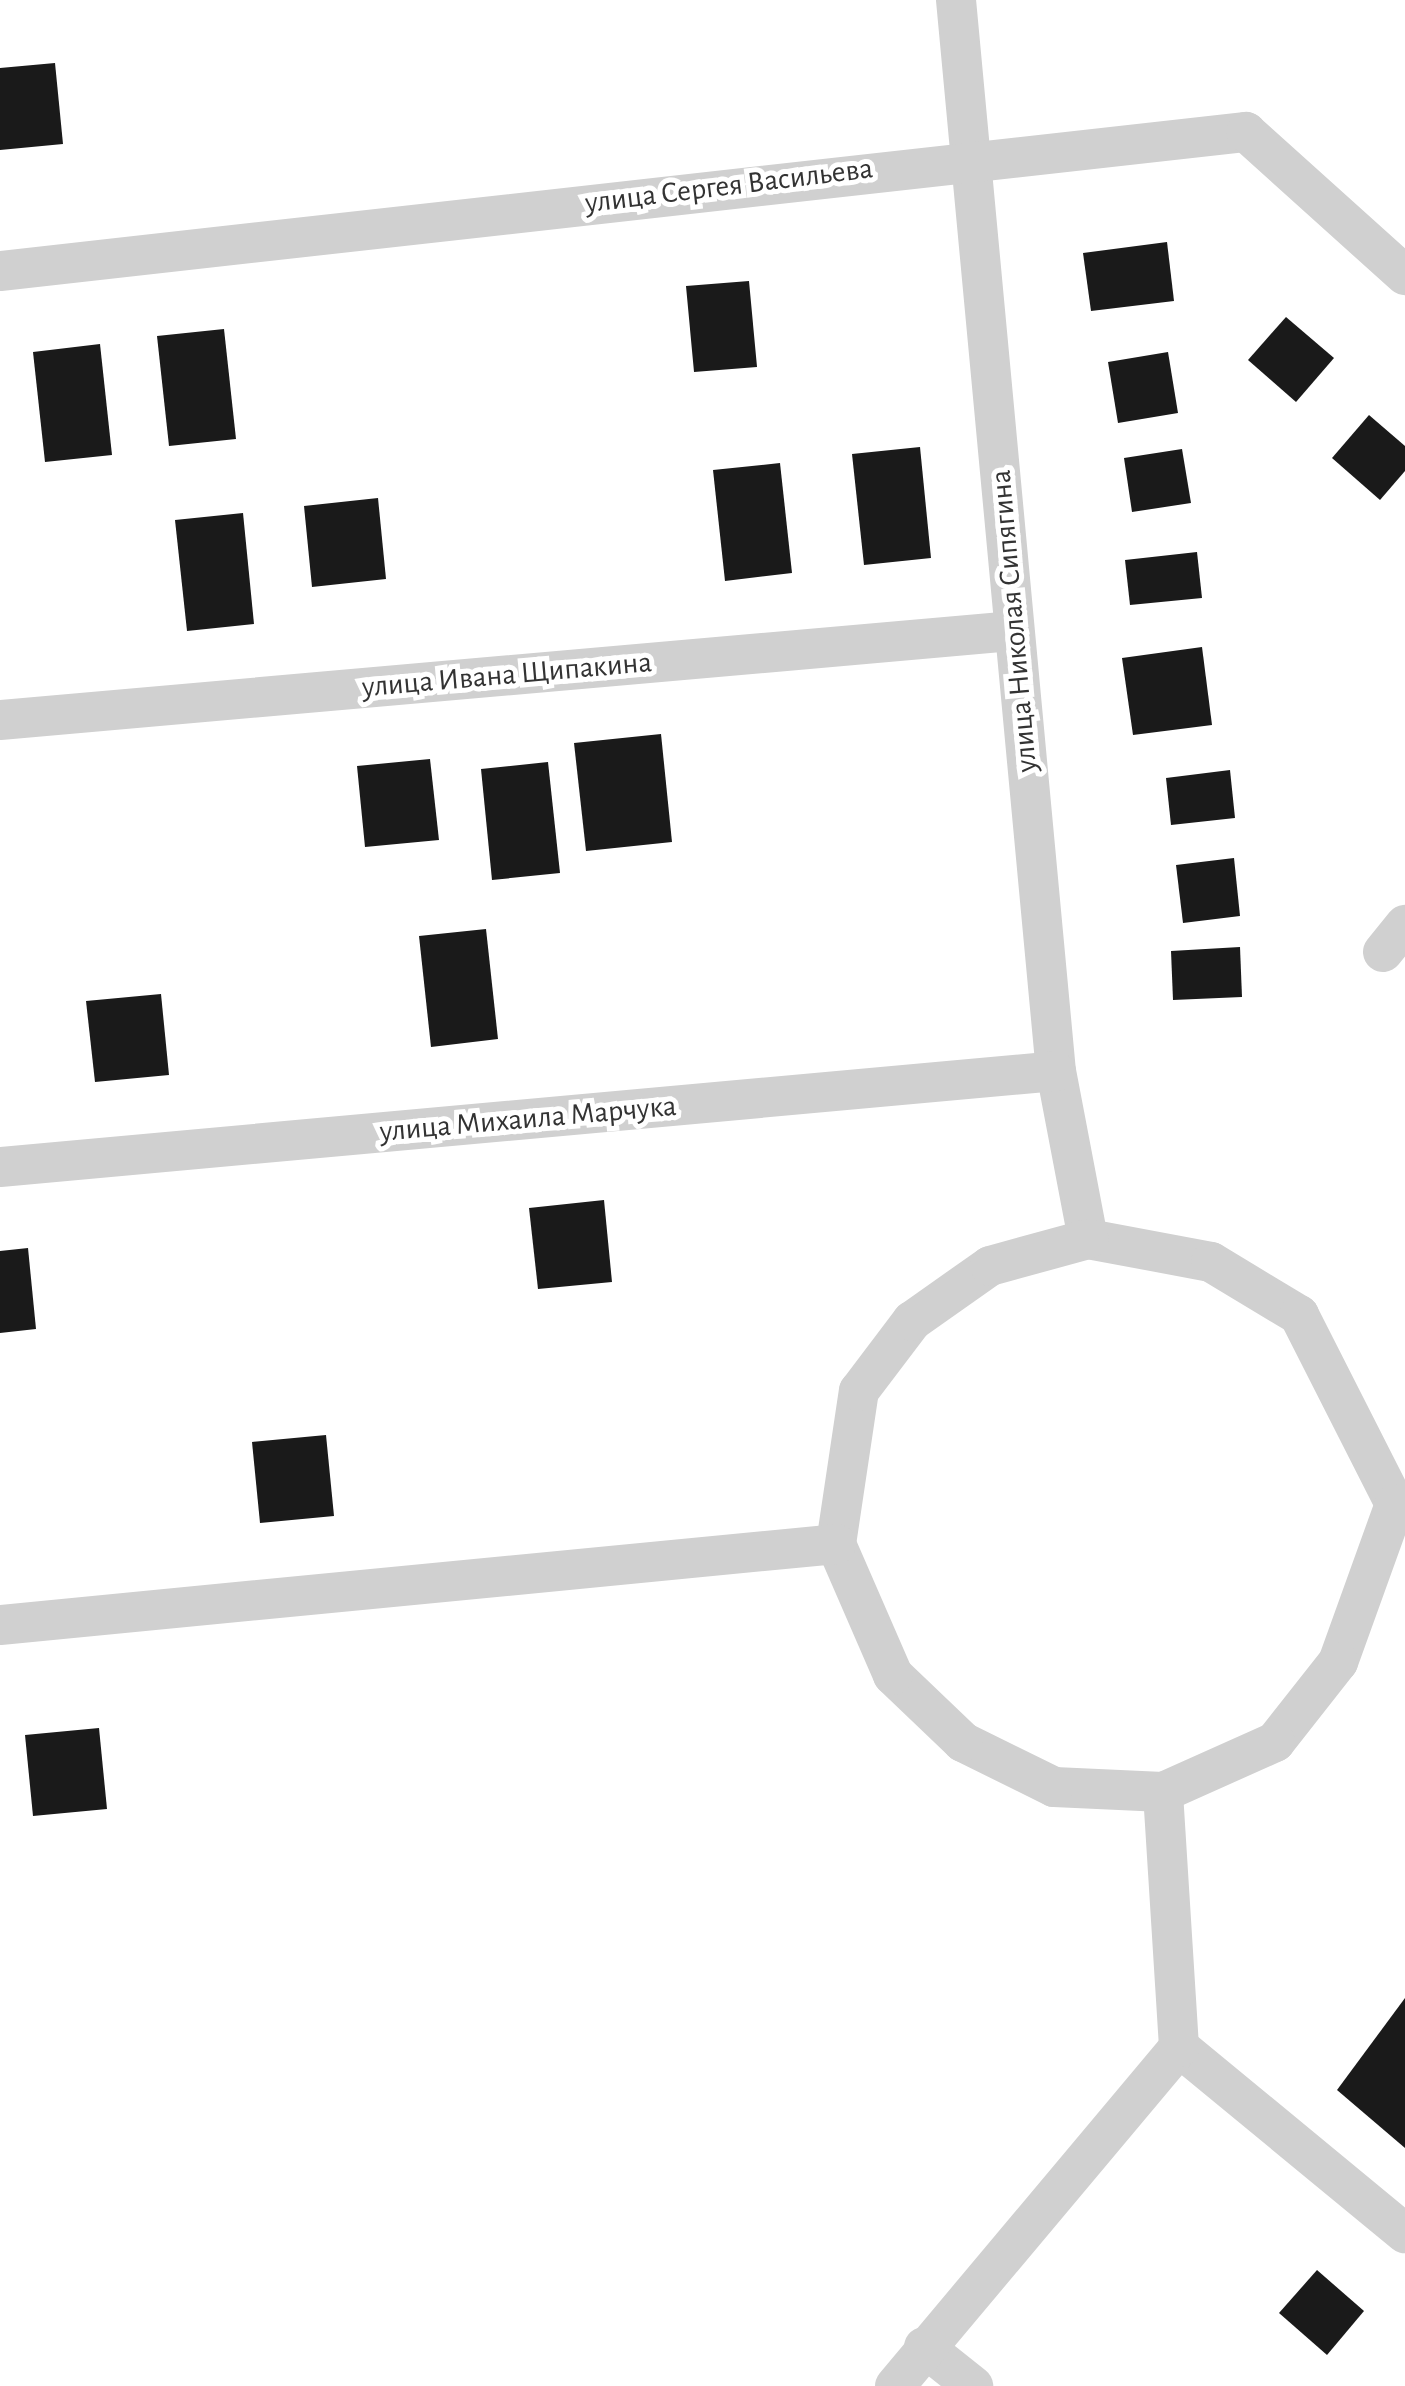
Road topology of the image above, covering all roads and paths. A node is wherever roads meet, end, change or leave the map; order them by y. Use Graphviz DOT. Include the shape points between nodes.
graph roads {
  1 [pos="956,0"];
  2 [pos="973,157"];
  3 [pos="0,270"];
  4 [pos="1405,275"];
  5 [pos="1014,630"];
  6 [pos="0,720"];
  7 [pos="1056,1071"];
  8 [pos="0,1167"];
  9 [pos="1088,1239"];
  10 [pos="1400,1503"];
  11 [pos="836,1544"];
  12 [pos="0,1625"];
  13 [pos="1163,1792"];
  14 [pos="1179,2048"];
  15 [pos="1405,2233"];
  16 [pos="924,2346"];
  17 [pos="895,2386"];
  18 [pos="973,2386"];
  1 -- 2 [label="street, улица Николая Сипягина"];
  2 -- 3 [label="street, улица Сергея Васильева"];
  2 -- 4 [label="street, улица Сергея Васильева" via="1246,132"];
  2 -- 5 [label="street, улица Николая Сипягина"];
  5 -- 6 [label="street, улица Ивана Щипакина"];
  5 -- 7 [label="street, улица Николая Сипягина"];
  7 -- 8 [label="street, улица Михаила Марчука"];
  7 -- 9 [label="street, улица Николая Сипягина"];
  9 -- 10 [label="street" via="1211,1262 1299,1315"];
  9 -- 11 [label="street" via="990,1266 912,1321 859,1391"];
  10 -- 13 [label="street" via="1338,1662 1275,1742"];
  11 -- 12 [label="street"];
  11 -- 13 [label="street" via="893,1675 963,1742 1054,1788"];
  13 -- 14 [label="street"];
  14 -- 15 [label="street"];
  14 -- 16 [label="street"];
  16 -- 17 [label="street"];
  16 -- 18 [label="street"];
}
